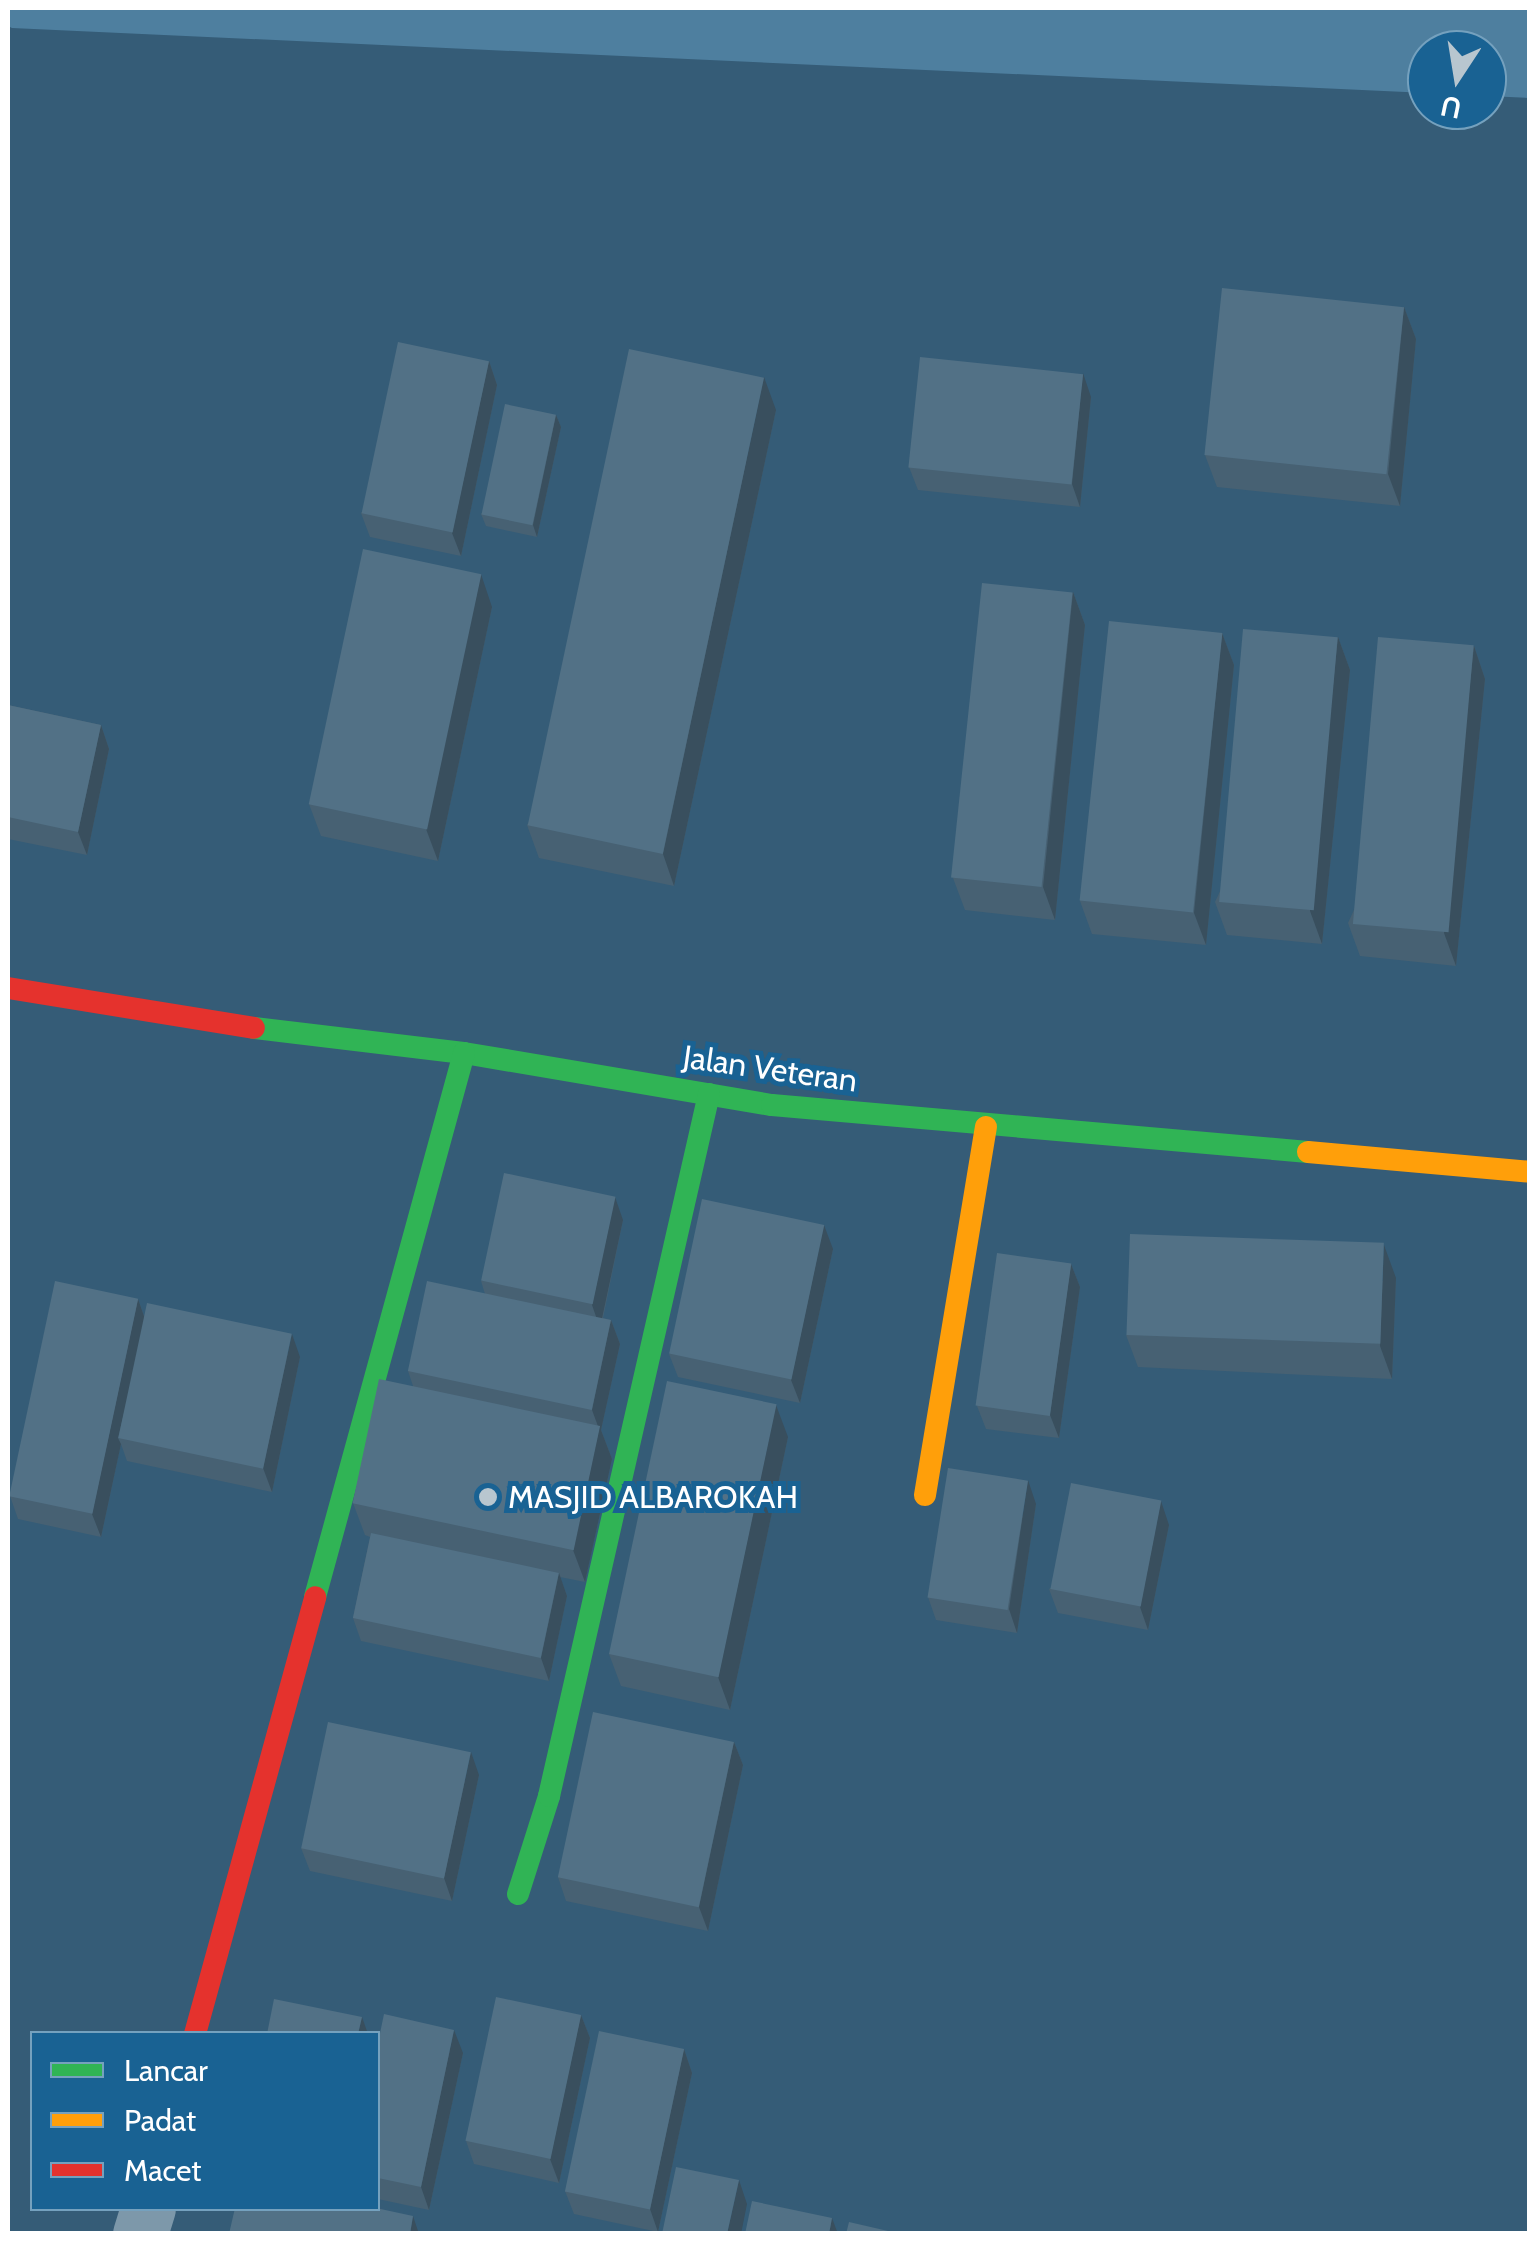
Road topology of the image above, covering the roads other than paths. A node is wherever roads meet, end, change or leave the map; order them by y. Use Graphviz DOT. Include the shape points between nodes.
graph roads {
  1 [pos="8,988"];
  2 [pos="464,1054"];
  3 [pos="709,1094"];
  4 [pos="986,1127"];
  5 [pos="1530,1172"];
  6 [pos="925,1495"];
  7 [pos="518,1894"];
  8 [pos="196,2031"];
  1 -- 2 [label="street, Jalan Veteran" via="166,1016"];
  2 -- 3 [label="street, Jalan Veteran"];
  2 -- 8 [label="street"];
  3 -- 4 [label="street, Jalan Veteran"];
  3 -- 7 [label="street" via="548,1796"];
  4 -- 5 [label="street, Jalan Veteran"];
  4 -- 6 [label="street"];
}
